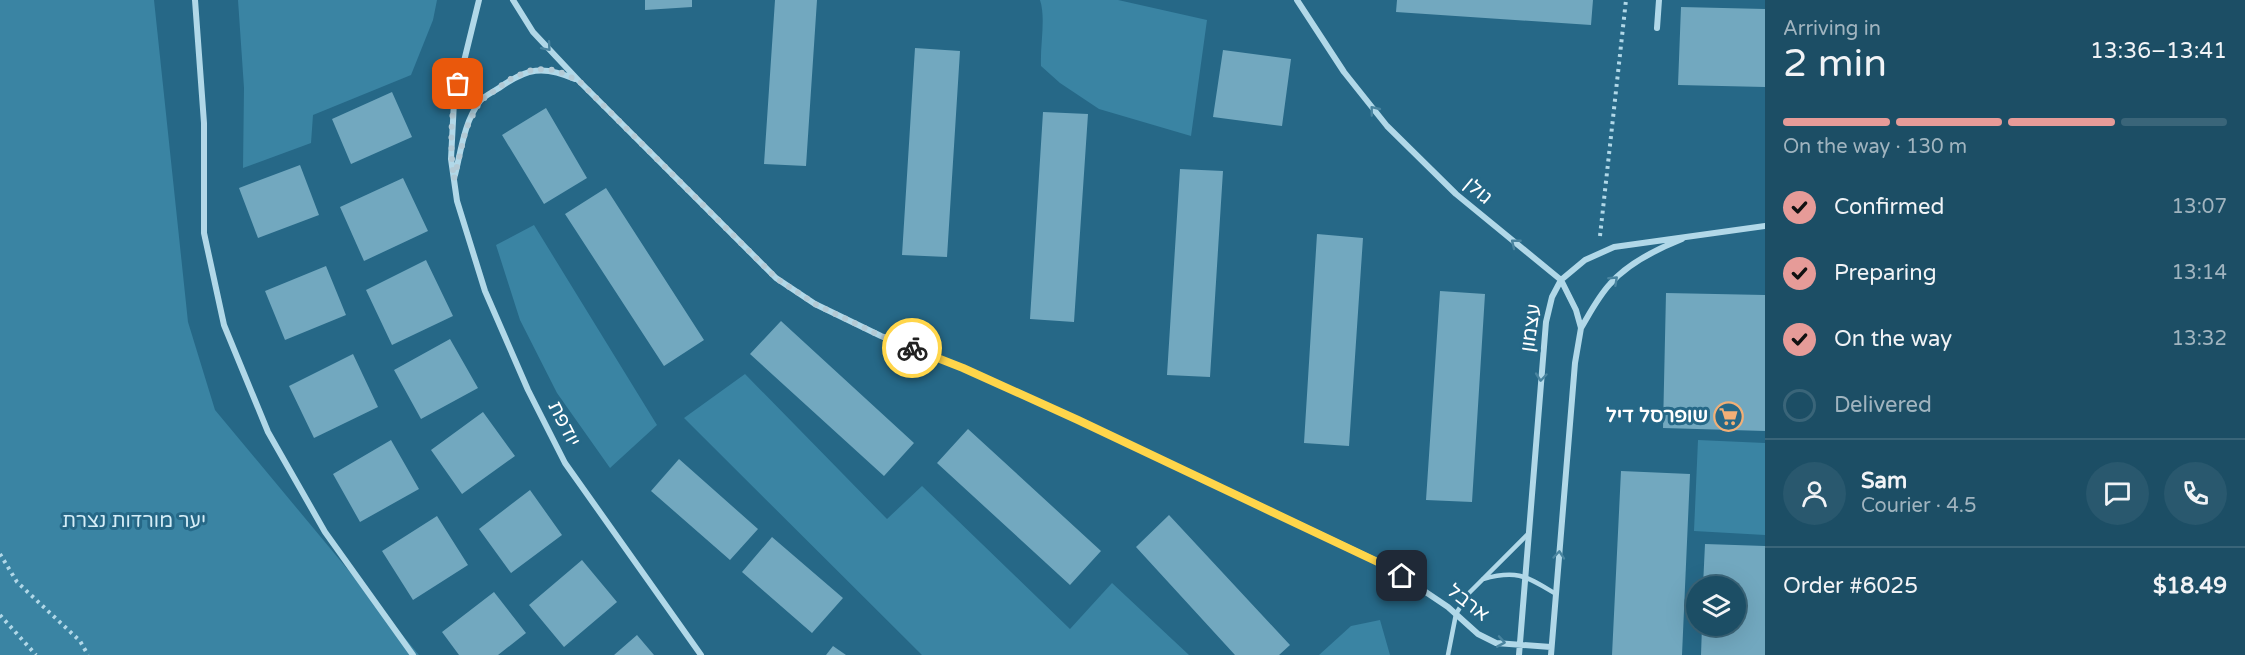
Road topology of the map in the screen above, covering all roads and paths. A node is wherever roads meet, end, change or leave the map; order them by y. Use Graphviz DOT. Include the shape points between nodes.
graph roads {
  1 [pos="195,0"];
  2 [pos="479,0"];
  3 [pos="513,0"];
  4 [pos="1297,0"];
  5 [pos="1626,0"];
  6 [pos="1659,0"];
  7 [pos="1657,28"];
  8 [pos="579,81"];
  9 [pos="454,179"];
  10 [pos="1765,226"];
  11 [pos="1697,234"];
  12 [pos="1598,254"];
  13 [pos="1561,280"];
  14 [pos="1581,327"];
  15 [pos="1528,533"];
  16 [pos="0,554"];
  17 [pos="1525,575"];
  18 [pos="1482,579"];
  19 [pos="1556,594"];
  20 [pos="1456,614"];
  21 [pos="0,615"];
  22 [pos="1519,645"];
  23 [pos="1551,646"];
  24 [pos="36,655"];
  25 [pos="88,655"];
  26 [pos="413,655"];
  27 [pos="701,655"];
  28 [pos="1448,655"];
  29 [pos="1519,655"];
  30 [pos="1551,655"];
  1 -- 26 [label="street" via="204,123 204,233 224,325 268,432 325,532"];
  2 -- 9 [label="street, יודפת" via="454,102"];
  3 -- 8 [label="street, ארבל, one-way" via="533,32"];
  13 -- 4 [label="street, גולן, one-way" via="1456,195 1387,126 1344,72"];
  5 -- 12 [label="path"];
  6 -- 7 [label="street"];
  8 -- 9 [label="street, יודפת" via="556,70 534,69 512,78 480,101 466,129"];
  8 -- 20 [label="street, ארבל" via="776,278 815,304 881,336 963,368 1386,566"];
  9 -- 27 [label="street, יודפת" via="485,291 565,463"];
  10 -- 11 [label="street"];
  11 -- 12 [label="street" via="1614,247"];
  14 -- 11 [label="street, one-way" via="1611,281 1665,246"];
  12 -- 13 [label="street"];
  13 -- 14 [label="street, עצמון"];
  13 -- 15 [label="street, עצמון, one-way" via="1546,322"];
  19 -- 14 [label="street, one-way"];
  15 -- 17 [label="street, עצמון"];
  15 -- 18 [label="lane"];
  16 -- 25 [label="path" via="17,582 80,641"];
  17 -- 18 [label="lane" via="1500,574"];
  17 -- 19 [label="lane"];
  17 -- 22 [label="street, עצמון"];
  18 -- 20 [label="lane"];
  19 -- 23 [label="street"];
  20 -- 22 [label="street, ארבל, one-way" via="1478,634 1496,643"];
  20 -- 28 [label="lane"];
  21 -- 24 [label="path"];
  22 -- 23 [label="street, ארבל"];
  22 -- 29 [label="street, עצמון"];
  23 -- 30 [label="street"];
}
